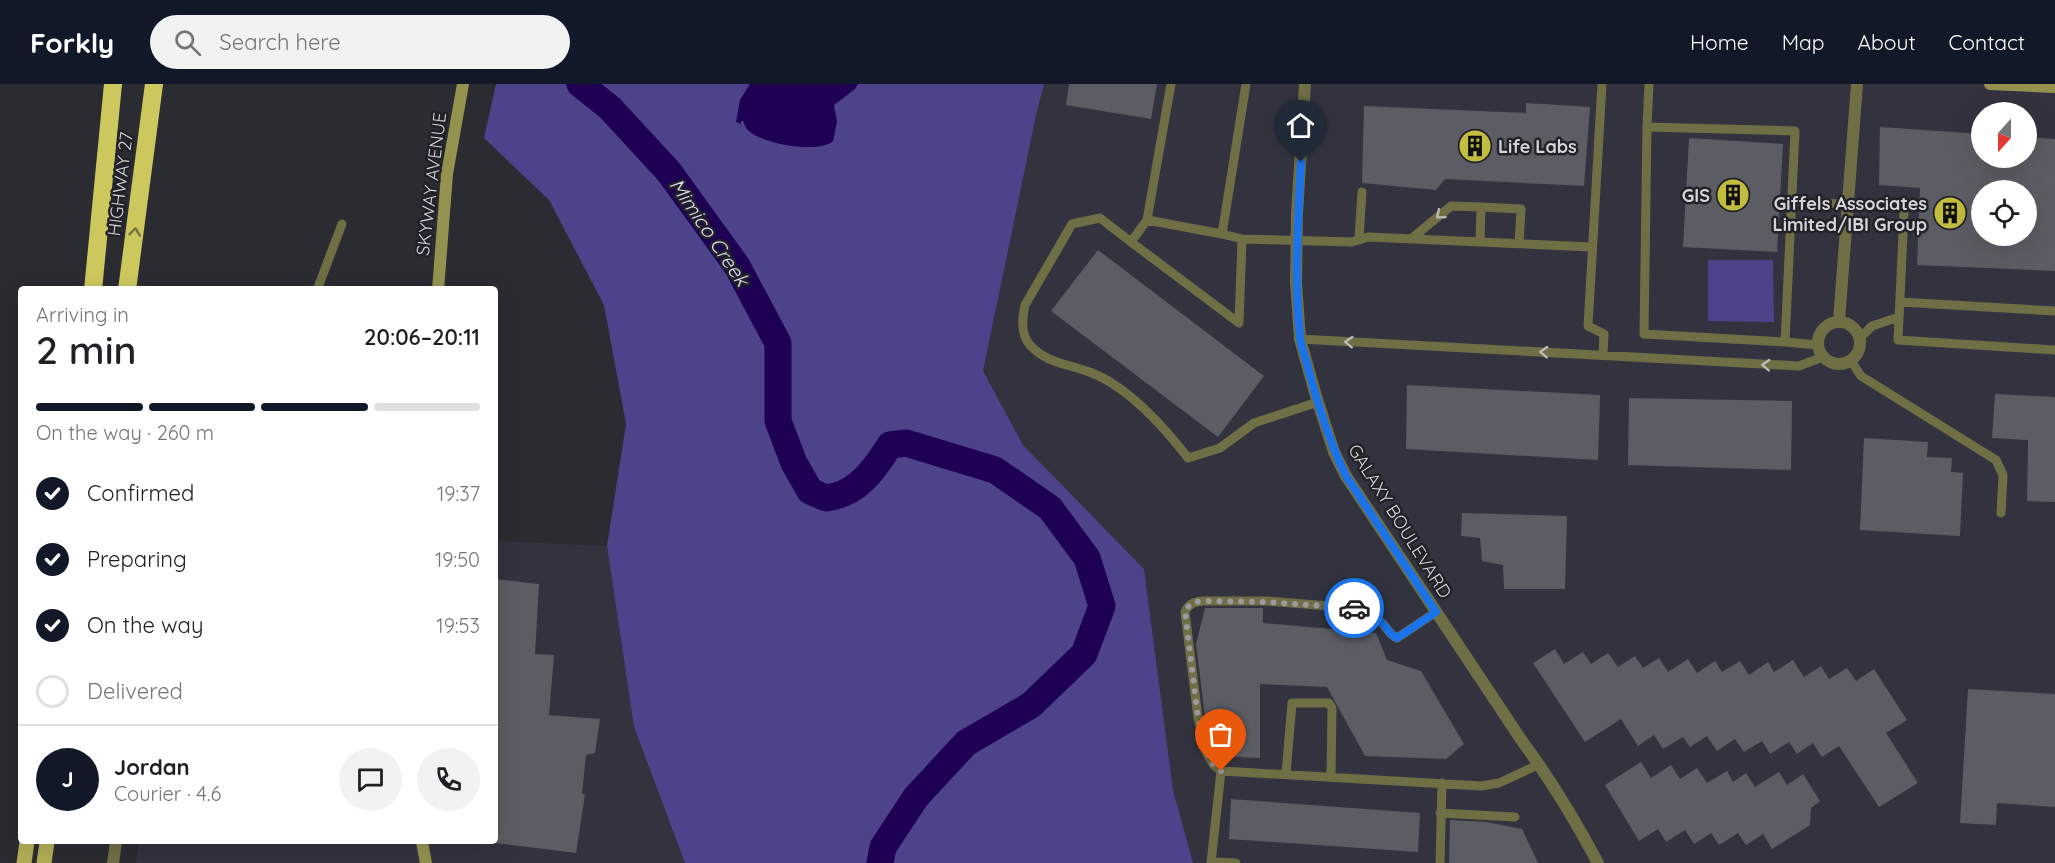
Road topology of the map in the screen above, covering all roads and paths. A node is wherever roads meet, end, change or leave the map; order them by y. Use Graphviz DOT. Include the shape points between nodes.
graph roads {
  1 [pos="113,84"];
  2 [pos="154,84"];
  3 [pos="1171,84"];
  4 [pos="1246,84"];
  5 [pos="1305,84"];
  6 [pos="1602,84"];
  7 [pos="1649,84"];
  8 [pos="1857,84"];
  9 [pos="1990,84"];
  10 [pos="2055,87"];
  11 [pos="461,90"];
  12 [pos="1647,127"];
  13 [pos="1362,192"];
  14 [pos="1792,202"];
  15 [pos="1847,204"];
  16 [pos="1481,207"];
  17 [pos="1904,213"];
  18 [pos="1147,220"];
  19 [pos="342,224"];
  20 [pos="1222,234"];
  21 [pos="1242,239"];
  22 [pos="1411,239"];
  23 [pos="1297,240"];
  24 [pos="1359,240"];
  25 [pos="1131,242"];
  26 [pos="1480,242"];
  27 [pos="1519,244"];
  28 [pos="1592,247"];
  29 [pos="93,286"];
  30 [pos="128,286"];
  31 [pos="318,286"];
  32 [pos="438,286"];
  33 [pos="1900,302"];
  34 [pos="2055,311"];
  35 [pos="1899,316"];
  36 [pos="1839,321"];
  37 [pos="1860,338"];
  38 [pos="1300,339"];
  39 [pos="1785,342"];
  40 [pos="1818,345"];
  41 [pos="2055,350"];
  42 [pos="1603,355"];
  43 [pos="1823,357"];
  44 [pos="1851,361"];
  45 [pos="1318,402"];
  46 [pos="2001,513"];
  47 [pos="1436,612"];
  48 [pos="1540,764"];
  49 [pos="1221,771"];
  50 [pos="1286,774"];
  51 [pos="1331,777"];
  52 [pos="1442,783"];
  53 [pos="1440,813"];
  54 [pos="1515,817"];
  55 [pos="27,844"];
  56 [pos="47,844"];
  57 [pos="116,844"];
  58 [pos="422,844"];
  59 [pos="1211,862"];
  60 [pos="24,863"];
  61 [pos="44,863"];
  62 [pos="113,863"];
  63 [pos="426,863"];
  64 [pos="1236,863"];
  65 [pos="1440,863"];
  66 [pos="1598,863"];
  1 -- 29 [label="highway, HIGHWAY 27"];
  30 -- 2 [label="highway, HIGHWAY 27, one-way"];
  3 -- 18 [label="lane"];
  4 -- 20 [label="lane"];
  5 -- 23 [label="street, GALAXY BOULEVARD"];
  6 -- 28 [label="lane"];
  7 -- 12 [label="lane"];
  8 -- 15 [label="street"];
  9 -- 10 [label="street"];
  11 -- 32 [label="street, SKYWAY AVENUE" via="447,174"];
  12 -- 14 [label="lane" via="1795,131"];
  12 -- 39 [label="lane" via="1644,334"];
  13 -- 24 [label="lane"];
  14 -- 15 [label="lane"];
  14 -- 39 [label="lane"];
  15 -- 36 [label="street"];
  16 -- 22 [label="lane, one-way" via="1450,206"];
  16 -- 26 [label="lane"];
  16 -- 27 [label="lane" via="1521,209"];
  17 -- 33 [label="lane"];
  18 -- 20 [label="lane"];
  18 -- 25 [label="lane"];
  19 -- 31 [label="lane"];
  20 -- 21 [label="lane"];
  21 -- 23 [label="lane"];
  21 -- 25 [label="lane" via="1239,323"];
  22 -- 24 [label="lane"];
  22 -- 26 [label="lane"];
  23 -- 24 [label="lane"];
  23 -- 38 [label="street, GALAXY BOULEVARD"];
  25 -- 45 [label="lane" via="1100,218 1072,224 1025,305 1022,320 1028,343 1041,355 1093,373 1122,390 1188,458 1220,447 1254,423"];
  26 -- 27 [label="lane"];
  27 -- 28 [label="lane"];
  28 -- 42 [label="lane" via="1588,326 1604,334"];
  33 -- 34 [label="lane"];
  33 -- 35 [label="lane"];
  35 -- 37 [label="lane" via="1872,326"];
  35 -- 41 [label="lane" via="1898,340"];
  36 -- 37 [label="street" via="1852,326"];
  36 -- 40 [label="street" via="1821,331"];
  37 -- 44 [label="street" via="1859,352"];
  42 -- 38 [label="lane, one-way"];
  38 -- 45 [label="street, GALAXY BOULEVARD"];
  39 -- 40 [label="lane"];
  40 -- 43 [label="street"];
  43 -- 42 [label="lane, one-way" via="1799,366"];
  43 -- 44 [label="street" via="1834,364"];
  44 -- 46 [label="lane" via="1861,376 1996,460 2003,475"];
  45 -- 47 [label="street, GALAXY BOULEVARD" via="1346,476"];
  47 -- 48 [label="street, GALAXY BOULEVARD"];
  47 -- 49 [label="lane" via="1397,638 1381,621 1354,608 1203,601 1188,606 1185,612 1198,718 1206,752"];
  48 -- 52 [label="lane" via="1492,785"];
  48 -- 66 [label="street, GALAXY BOULEVARD"];
  49 -- 50 [label="lane"];
  49 -- 59 [label="lane"];
  50 -- 51 [label="lane"];
  50 -- 51 [label="lane" via="1292,703 1329,703"];
  51 -- 52 [label="lane"];
  52 -- 53 [label="lane"];
  53 -- 54 [label="lane"];
  53 -- 65 [label="lane"];
  55 -- 60 [label="main road"];
  56 -- 61 [label="main road"];
  57 -- 62 [label="street"];
  58 -- 63 [label="street"];
  59 -- 64 [label="lane"];
}
